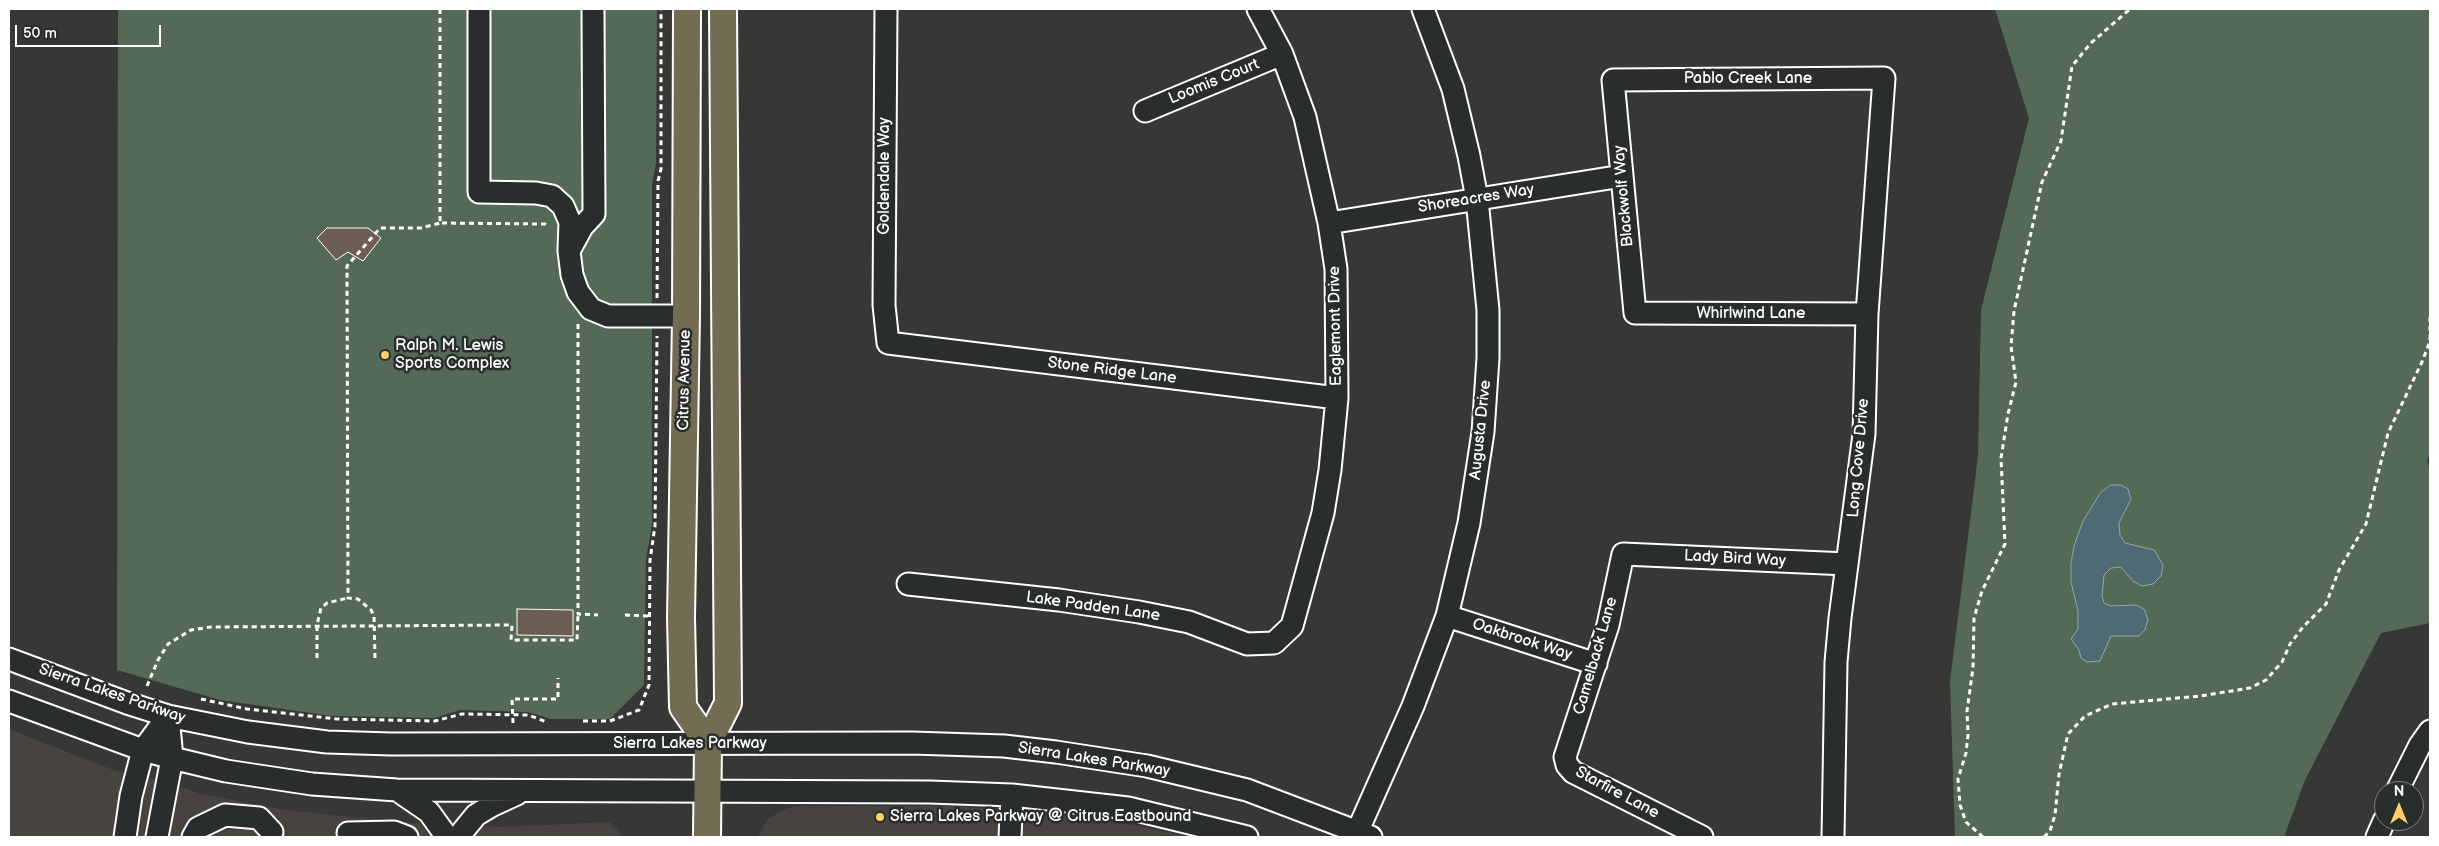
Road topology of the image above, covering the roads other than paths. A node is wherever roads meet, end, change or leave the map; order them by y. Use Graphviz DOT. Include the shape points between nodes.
graph roads {
  1 [pos="479,9"];
  2 [pos="593,9"];
  3 [pos="687,9"];
  4 [pos="723,9"];
  5 [pos="886,9"];
  6 [pos="1258,9"];
  7 [pos="1424,9"];
  8 [pos="1282,54"];
  9 [pos="1884,78"];
  10 [pos="1613,80"];
  11 [pos="1145,111"];
  12 [pos="1622,176"];
  13 [pos="1476,199"];
  14 [pos="1329,223"];
  15 [pos="569,251"];
  16 [pos="1635,313"];
  17 [pos="1867,314"];
  18 [pos="686,316"];
  19 [pos="888,343"];
  20 [pos="1337,398"];
  21 [pos="1623,554"];
  22 [pos="1847,564"];
  23 [pos="908,584"];
  24 [pos="1447,616"];
  25 [pos="1274,643"];
  26 [pos="9,659"];
  27 [pos="1596,664"];
  28 [pos="9,701"];
  29 [pos="168,716"];
  30 [pos="2430,731"];
  31 [pos="708,744"];
  32 [pos="143,750"];
  33 [pos="172,758"];
  34 [pos="1565,758"];
  35 [pos="2402,781"];
  36 [pos="397,790"];
  37 [pos="525,792"];
  38 [pos="707,792"];
  39 [pos="1012,795"];
  40 [pos="272,832"];
  41 [pos="348,833"];
  42 [pos="1361,835"];
  43 [pos="125,837"];
  44 [pos="156,837"];
  45 [pos="192,837"];
  46 [pos="407,837"];
  47 [pos="447,837"];
  48 [pos="458,837"];
  49 [pos="707,837"];
  50 [pos="1010,837"];
  51 [pos="1247,837"];
  52 [pos="1702,837"];
  53 [pos="1833,837"];
  1 -- 15 [label="street" via="479,192 552,196 563,206 570,222"];
  2 -- 15 [label="street" via="594,214 582,227"];
  3 -- 18 [label="main road, Citrus Avenue"];
  4 -- 31 [label="main road" via="728,704"];
  5 -- 19 [label="street, Goldendale Way" via="884,305"];
  6 -- 8 [label="street, Eaglemont Drive"];
  7 -- 13 [label="street, Augusta Drive" via="1453,89 1470,156"];
  8 -- 11 [label="street, Loomis Court"];
  8 -- 14 [label="street, Eaglemont Drive" via="1305,117"];
  9 -- 10 [label="street, Pablo Creek Lane"];
  9 -- 17 [label="street, Long Cove Drive"];
  10 -- 12 [label="street, Blackwolf Way"];
  12 -- 13 [label="street, Shoreacres Way"];
  12 -- 16 [label="street, Blackwolf Way"];
  13 -- 14 [label="street, Shoreacres Way"];
  13 -- 24 [label="street, Augusta Drive" via="1488,310 1483,432 1469,523"];
  14 -- 20 [label="street, Eaglemont Drive" via="1336,269"];
  15 -- 18 [label="street" via="578,292 591,309 608,316"];
  16 -- 17 [label="street, Whirlwind Lane"];
  17 -- 22 [label="street, Long Cove Drive" via="1863,443"];
  18 -- 31 [label="main road, Citrus Avenue" via="681,618 683,707"];
  19 -- 20 [label="street, Stone Ridge Lane"];
  20 -- 25 [label="street, Eaglemont Drive" via="1323,513 1292,626"];
  21 -- 22 [label="street, Lady Bird Way"];
  21 -- 27 [label="street, Camelback Lane"];
  22 -- 53 [label="street, Long Cove Drive" via="1836,662"];
  23 -- 25 [label="street, Lake Padden Lane" via="1139,612 1190,622 1246,644"];
  24 -- 27 [label="street, Oakbrook Way"];
  24 -- 42 [label="street, Augusta Drive"];
  26 -- 29 [label="street, Sierra Lakes Parkway"];
  27 -- 34 [label="street, Camelback Lane"];
  28 -- 32 [label="street"];
  29 -- 31 [label="street, Sierra Lakes Parkway" via="248,732 326,742"];
  29 -- 32 [label="street"];
  29 -- 33 [label="street"];
  30 -- 35 [label="street"];
  31 -- 38 [label="main road"];
  31 -- 42 [label="street, Sierra Lakes Parkway" via="912,743 1004,746 1056,752 1147,766 1246,790"];
  32 -- 33 [label="street"];
  32 -- 43 [label="street"];
  33 -- 36 [label="street" via="269,779"];
  33 -- 44 [label="street"];
  34 -- 52 [label="street, Starfire Lane" via="1573,772"];
  36 -- 37 [label="street"];
  36 -- 47 [label="street" via="429,812"];
  37 -- 38 [label="street"];
  37 -- 48 [label="street" via="476,815"];
  38 -- 39 [label="street"];
  38 -- 49 [label="main road"];
  39 -- 50 [label="street"];
  39 -- 51 [label="street" via="1128,808"];
  40 -- 45 [label="street" via="260,818 226,815 198,828"];
  41 -- 46 [label="street" via="394,832"];
}
